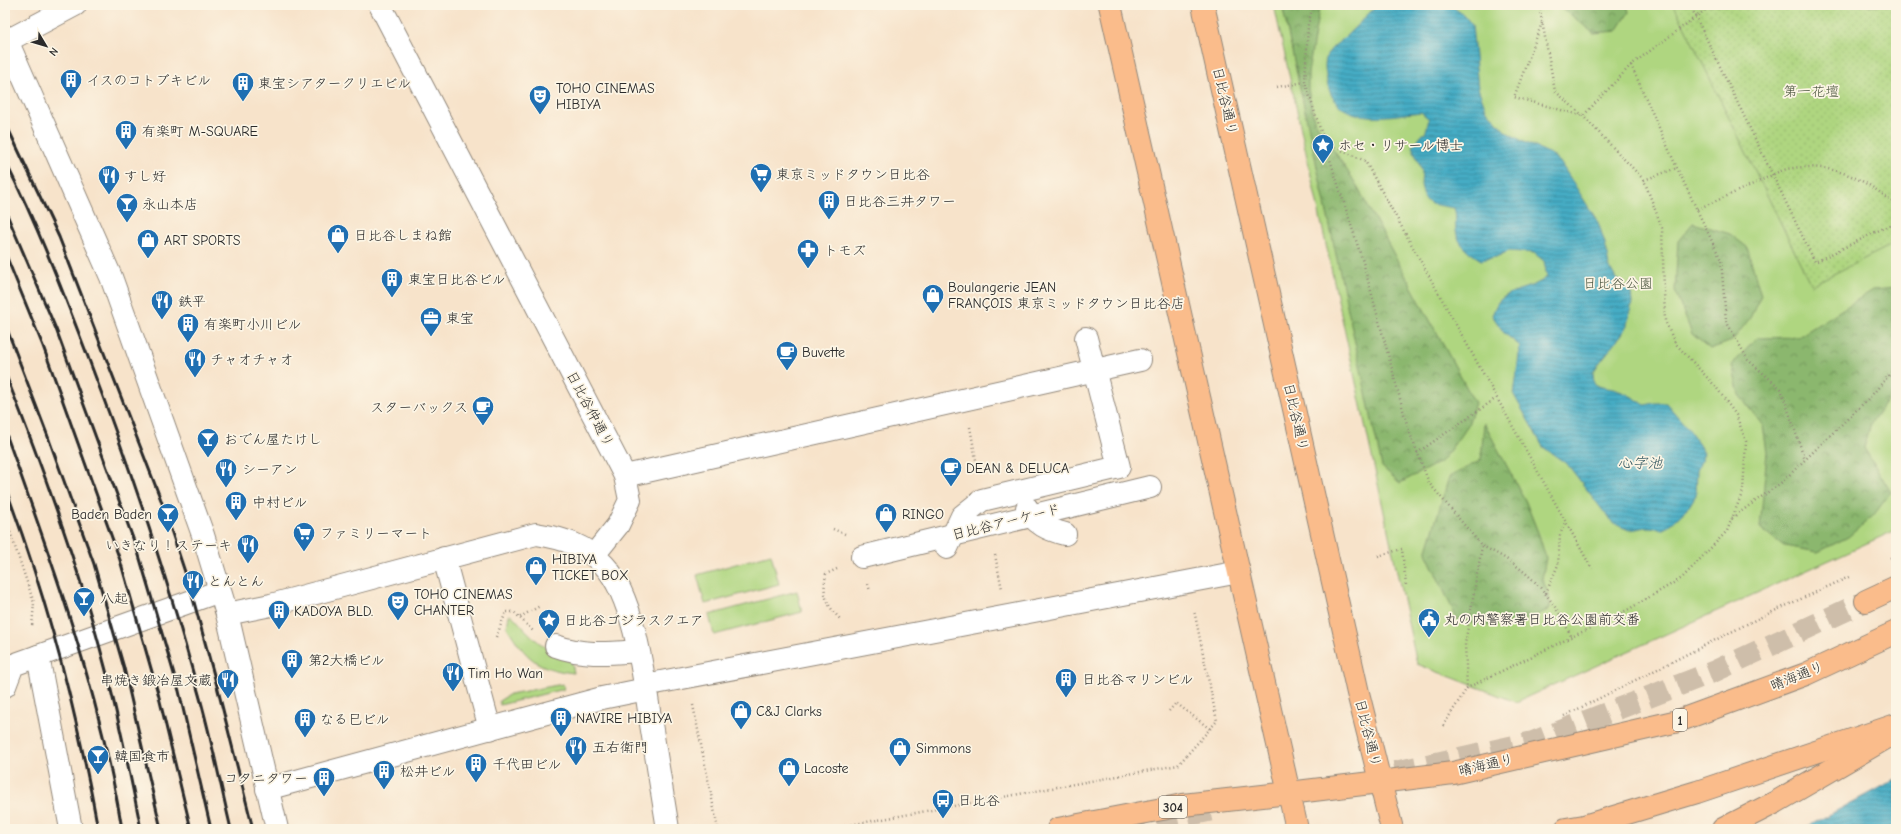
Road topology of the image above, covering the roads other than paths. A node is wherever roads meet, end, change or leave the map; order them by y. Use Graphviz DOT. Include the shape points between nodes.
graph roads {
  1 [pos="75,5"];
  2 [pos="380,5"];
  3 [pos="1110,5"];
  4 [pos="1203,5"];
  5 [pos="6,39"];
  6 [pos="1086,338"];
  7 [pos="1140,360"];
  8 [pos="625,476"];
  9 [pos="1150,487"];
  10 [pos="1020,492"];
  11 [pos="1065,534"];
  12 [pos="947,548"];
  13 [pos="594,556"];
  14 [pos="444,558"];
  15 [pos="862,558"];
  16 [pos="1239,572"];
  17 [pos="1896,587"];
  18 [pos="220,591"];
  19 [pos="1866,601"];
  20 [pos="227,614"];
  21 [pos="1896,632"];
  22 [pos="556,646"];
  23 [pos="638,651"];
  24 [pos="34,658"];
  25 [pos="5,686"];
  26 [pos="645,687"];
  27 [pos="1896,724"];
  28 [pos="490,729"];
  29 [pos="1896,732"];
  30 [pos="1381,783"];
  31 [pos="267,789"];
  32 [pos="1289,793"];
  33 [pos="71,829"];
  34 [pos="277,829"];
  35 [pos="668,829"];
  36 [pos="1058,829"];
  37 [pos="1296,829"];
  38 [pos="1392,829"];
  39 [pos="1566,829"];
  40 [pos="1723,829"];
  1 -- 5 [label="street"];
  2 -- 8 [label="street, 日比谷仲通り"];
  3 -- 16 [label="main road"];
  4 -- 30 [label="main road, 日比谷通り"];
  5 -- 18 [label="street" via="111,277 203,535"];
  6 -- 10 [label="street" via="1119,467"];
  7 -- 8 [label="street"];
  8 -- 13 [label="street, 日比谷仲通り" via="630,500 618,525"];
  9 -- 15 [label="street, 日比谷アーケード"];
  10 -- 11 [label="street" via="1028,512 1040,524"];
  10 -- 12 [label="street" via="982,500 962,516"];
  13 -- 14 [label="street" via="560,538 536,534"];
  13 -- 23 [label="street" via="616,581 628,607"];
  14 -- 20 [label="street" via="270,605"];
  14 -- 28 [label="street"];
  16 -- 26 [label="street"];
  16 -- 32 [label="main road"];
  17 -- 19 [label="main road"];
  18 -- 20 [label="street"];
  18 -- 24 [label="street"];
  20 -- 31 [label="street"];
  21 -- 30 [label="main road, 晴海通り / 1" via="1806,674 1678,721 1453,773"];
  22 -- 23 [label="street" via="570,651 594,654"];
  23 -- 26 [label="street"];
  24 -- 25 [label="street" via="12,665"];
  24 -- 33 [label="street"];
  26 -- 28 [label="street"];
  26 -- 35 [label="street"];
  27 -- 39 [label="main road" via="1697,792 1584,826"];
  28 -- 31 [label="street"];
  29 -- 40 [label="main road" via="1776,802"];
  30 -- 32 [label="main road, 晴海通り / 1"];
  30 -- 38 [label="main road, 日比谷通り"];
  31 -- 34 [label="street"];
  32 -- 36 [label="main road, 晴海通り / 304" via="1183,805"];
  32 -- 37 [label="main road"];
}
